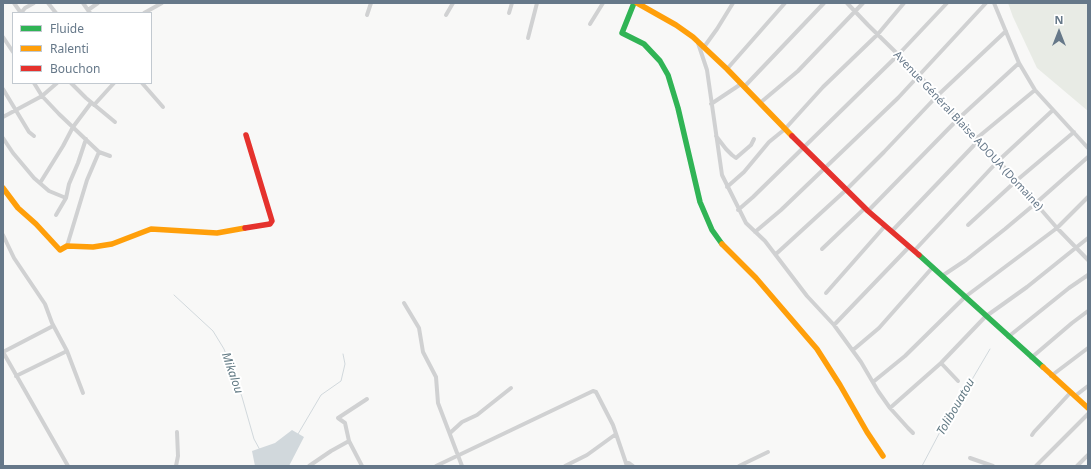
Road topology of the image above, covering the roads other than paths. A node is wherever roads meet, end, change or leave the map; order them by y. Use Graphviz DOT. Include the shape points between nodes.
graph roads {
  1 [pos="14,3"];
  2 [pos="34,3"];
  3 [pos="48,3"];
  4 [pos="83,3"];
  5 [pos="98,3"];
  6 [pos="162,3"];
  7 [pos="371,3"];
  8 [pos="453,3"];
  9 [pos="512,3"];
  10 [pos="537,3"];
  11 [pos="603,3"];
  12 [pos="636,3"];
  13 [pos="733,3"];
  14 [pos="785,3"];
  15 [pos="824,3"];
  16 [pos="847,3"];
  17 [pos="863,3"];
  18 [pos="904,3"];
  19 [pos="947,3"];
  20 [pos="986,3"];
  21 [pos="994,3"];
  22 [pos="89,11"];
  23 [pos="20,12"];
  24 [pos="22,12"];
  25 [pos="55,12"];
  26 [pos="146,12"];
  27 [pos="855,12"];
  28 [pos="509,13"];
  29 [pos="367,15"];
  30 [pos="446,15"];
  31 [pos="590,24"];
  32 [pos="1006,31"];
  33 [pos="878,34"];
  34 [pos="3,37"];
  35 [pos="528,38"];
  36 [pos="698,42"];
  37 [pos="704,47"];
  38 [pos="12,50"];
  39 [pos="898,55"];
  40 [pos="1020,63"];
  41 [pos="726,69"];
  42 [pos="919,75"];
  43 [pos="35,84"];
  44 [pos="56,84"];
  45 [pos="72,84"];
  46 [pos="113,84"];
  47 [pos="143,84"];
  48 [pos="742,85"];
  49 [pos="3,89"];
  50 [pos="1035,90"];
  51 [pos="42,96"];
  52 [pos="937,96"];
  53 [pos="760,103"];
  54 [pos="92,104"];
  55 [pos="711,104"];
  56 [pos="163,107"];
  57 [pos="15,110"];
  58 [pos="1053,110"];
  59 [pos="3,117"];
  60 [pos="958,119"];
  61 [pos="115,122"];
  62 [pos="73,127"];
  63 [pos="785,129"];
  64 [pos="1074,132"];
  65 [pos="246,135"];
  66 [pos="34,136"];
  67 [pos="716,136"];
  68 [pos="3,138"];
  69 [pos="86,139"];
  70 [pos="978,139"];
  71 [pos="754,140"];
  72 [pos="804,148"];
  73 [pos="1088,148"];
  74 [pos="99,152"];
  75 [pos="110,156"];
  76 [pos="1088,157"];
  77 [pos="998,161"];
  78 [pos="824,168"];
  79 [pos="1016,181"];
  80 [pos="40,183"];
  81 [pos="727,187"];
  82 [pos="3,188"];
  83 [pos="846,190"];
  84 [pos="1088,197"];
  85 [pos="66,198"];
  86 [pos="1036,203"];
  87 [pos="738,210"];
  88 [pos="866,210"];
  89 [pos="56,215"];
  90 [pos="968,225"];
  91 [pos="885,226"];
  92 [pos="1057,228"];
  93 [pos="892,231"];
  94 [pos="755,232"];
  95 [pos="3,235"];
  96 [pos="1088,238"];
  97 [pos="67,246"];
  98 [pos="1076,248"];
  99 [pos="822,249"];
  100 [pos="911,249"];
  101 [pos="776,254"];
  102 [pos="1088,260"];
  103 [pos="932,268"];
  104 [pos="1088,275"];
  105 [pos="942,276"];
  106 [pos="826,292"];
  107 [pos="965,296"];
  108 [pos="404,303"];
  109 [pos="1088,311"];
  110 [pos="986,317"];
  111 [pos="834,325"];
  112 [pos="53,326"];
  113 [pos="1008,337"];
  114 [pos="1088,348"];
  115 [pos="853,350"];
  116 [pos="67,351"];
  117 [pos="3,352"];
  118 [pos="1031,358"];
  119 [pos="941,363"];
  120 [pos="16,376"];
  121 [pos="1051,376"];
  122 [pos="958,381"];
  123 [pos="873,382"];
  124 [pos="1088,386"];
  125 [pos="511,388"];
  126 [pos="83,393"];
  127 [pos="1073,394"];
  128 [pos="367,399"];
  129 [pos="890,408"];
  130 [pos="1088,408"];
  131 [pos="1088,414"];
  132 [pos="177,432"];
  133 [pos="450,433"];
  134 [pos="913,433"];
  135 [pos="616,434"];
  136 [pos="1032,435"];
  137 [pos="349,441"];
  138 [pos="768,452"];
  139 [pos="458,455"];
  140 [pos="1088,455"];
  141 [pos="883,456"];
  142 [pos="970,458"];
  143 [pos="626,464"];
  144 [pos="68,466"];
  145 [pos="176,466"];
  146 [pos="309,466"];
  147 [pos="362,466"];
  148 [pos="436,466"];
  149 [pos="462,466"];
  150 [pos="565,466"];
  151 [pos="633,466"];
  152 [pos="739,466"];
  153 [pos="993,466"];
  154 [pos="1036,466"];
  155 [pos="1077,466"];
  1 -- 23 [label="street"];
  2 -- 24 [label="street"];
  3 -- 25 [label="street"];
  4 -- 22 [label="street"];
  5 -- 22 [label="street"];
  6 -- 26 [label="street"];
  7 -- 29 [label="street"];
  8 -- 30 [label="street"];
  9 -- 28 [label="street"];
  10 -- 35 [label="street"];
  11 -- 31 [label="street"];
  12 -- 36 [label="street" via="676,25"];
  12 -- 141 [label="street" via="622,33 644,44 660,61 668,75 700,202 712,230 719,241 756,278 817,349"];
  13 -- 37 [label="street"];
  14 -- 41 [label="street"];
  15 -- 48 [label="street"];
  16 -- 27 [label="street, Avenue Général Blaise ADOUA (Domaine)"];
  17 -- 27 [label="street"];
  18 -- 33 [label="street"];
  19 -- 39 [label="street"];
  20 -- 42 [label="street"];
  21 -- 32 [label="street"];
  27 -- 33 [label="street, Avenue Général Blaise ADOUA (Domaine)"];
  27 -- 53 [label="street" via="798,71"];
  32 -- 40 [label="street"];
  32 -- 52 [label="street"];
  33 -- 39 [label="street, Avenue Général Blaise ADOUA (Domaine)"];
  33 -- 63 [label="street" via="823,87"];
  34 -- 38 [label="street"];
  36 -- 37 [label="street"];
  36 -- 55 [label="street" via="707,70"];
  37 -- 41 [label="street"];
  39 -- 42 [label="street, Avenue Général Blaise ADOUA (Domaine)"];
  39 -- 72 [label="street"];
  40 -- 50 [label="street"];
  40 -- 60 [label="street"];
  41 -- 48 [label="street"];
  42 -- 52 [label="street, Avenue Général Blaise ADOUA (Domaine)"];
  42 -- 78 [label="street"];
  43 -- 51 [label="street"];
  44 -- 51 [label="street"];
  45 -- 54 [label="street"];
  46 -- 54 [label="street"];
  47 -- 56 [label="street"];
  48 -- 53 [label="street"];
  48 -- 55 [label="street"];
  49 -- 57 [label="street"];
  50 -- 58 [label="street"];
  50 -- 70 [label="street"];
  51 -- 57 [label="street"];
  51 -- 62 [label="street"];
  52 -- 60 [label="street, Avenue Général Blaise ADOUA (Domaine)"];
  52 -- 83 [label="street"];
  53 -- 63 [label="street"];
  54 -- 61 [label="street"];
  54 -- 62 [label="street"];
  55 -- 67 [label="street"];
  57 -- 59 [label="street"];
  57 -- 66 [label="street"];
  58 -- 64 [label="street"];
  58 -- 77 [label="street"];
  60 -- 70 [label="street, Avenue Général Blaise ADOUA (Domaine)"];
  60 -- 88 [label="street"];
  62 -- 69 [label="street"];
  62 -- 80 [label="street"];
  63 -- 72 [label="street"];
  63 -- 81 [label="street" via="769,142 744,172"];
  64 -- 73 [label="street"];
  64 -- 79 [label="street"];
  65 -- 97 [label="street" via="272,221 270,224 217,233 151,229 112,244 93,247"];
  67 -- 71 [label="street" via="726,150 736,158"];
  67 -- 81 [label="street" via="721,171"];
  68 -- 80 [label="street"];
  69 -- 74 [label="street"];
  69 -- 85 [label="street"];
  70 -- 77 [label="street, Avenue Général Blaise ADOUA (Domaine)"];
  70 -- 93 [label="street"];
  72 -- 78 [label="street"];
  72 -- 87 [label="street"];
  74 -- 75 [label="street"];
  74 -- 97 [label="street" via="87,180"];
  76 -- 86 [label="street"];
  77 -- 79 [label="street, Avenue Général Blaise ADOUA (Domaine)"];
  77 -- 100 [label="street"];
  78 -- 83 [label="street"];
  78 -- 94 [label="street"];
  79 -- 86 [label="street, Avenue Général Blaise ADOUA (Domaine)"];
  79 -- 90 [label="street"];
  80 -- 85 [label="street" via="49,191"];
  81 -- 87 [label="street"];
  82 -- 97 [label="street" via="18,208 58,249"];
  83 -- 88 [label="street"];
  83 -- 101 [label="street"];
  84 -- 92 [label="street"];
  85 -- 89 [label="street"];
  86 -- 92 [label="street, Avenue Général Blaise ADOUA (Domaine)"];
  86 -- 105 [label="street" via="966,260"];
  87 -- 94 [label="street"];
  88 -- 91 [label="street"];
  88 -- 99 [label="street"];
  91 -- 93 [label="street"];
  91 -- 106 [label="street"];
  92 -- 98 [label="street, Avenue Général Blaise ADOUA (Domaine)"];
  92 -- 107 [label="street"];
  93 -- 100 [label="street"];
  94 -- 101 [label="street"];
  95 -- 112 [label="street" via="14,258 45,304"];
  96 -- 98 [label="street"];
  98 -- 102 [label="street, Avenue Général Blaise ADOUA (Domaine)"];
  98 -- 110 [label="street"];
  100 -- 103 [label="street"];
  100 -- 111 [label="street"];
  101 -- 111 [label="street" via="807,296"];
  103 -- 105 [label="street"];
  103 -- 115 [label="street" via="879,328"];
  104 -- 113 [label="street"];
  105 -- 107 [label="street"];
  107 -- 110 [label="street"];
  107 -- 123 [label="street" via="901,359"];
  108 -- 133 [label="street" via="419,328 423,352 436,377 438,403"];
  109 -- 118 [label="street"];
  110 -- 113 [label="street"];
  110 -- 119 [label="street"];
  111 -- 115 [label="street"];
  112 -- 116 [label="street"];
  112 -- 117 [label="street"];
  113 -- 118 [label="street"];
  114 -- 121 [label="street"];
  115 -- 123 [label="street"];
  116 -- 120 [label="street"];
  116 -- 126 [label="street"];
  117 -- 120 [label="street"];
  118 -- 121 [label="street"];
  119 -- 122 [label="street"];
  119 -- 129 [label="street"];
  120 -- 144 [label="street"];
  121 -- 127 [label="street"];
  123 -- 129 [label="street"];
  124 -- 127 [label="street"];
  125 -- 133 [label="street"];
  127 -- 130 [label="street"];
  127 -- 136 [label="street"];
  128 -- 137 [label="street" via="338,418 345,423"];
  129 -- 134 [label="street"];
  131 -- 154 [label="street"];
  132 -- 145 [label="street"];
  133 -- 139 [label="street"];
  135 -- 139 [label="street" via="605,406 593,391"];
  135 -- 143 [label="street"];
  135 -- 150 [label="street" via="587,455"];
  137 -- 146 [label="street"];
  137 -- 147 [label="street"];
  138 -- 152 [label="street"];
  139 -- 148 [label="street"];
  139 -- 149 [label="street"];
  140 -- 155 [label="street"];
  142 -- 153 [label="street"];
  143 -- 151 [label="street" via="630,463"];
}
